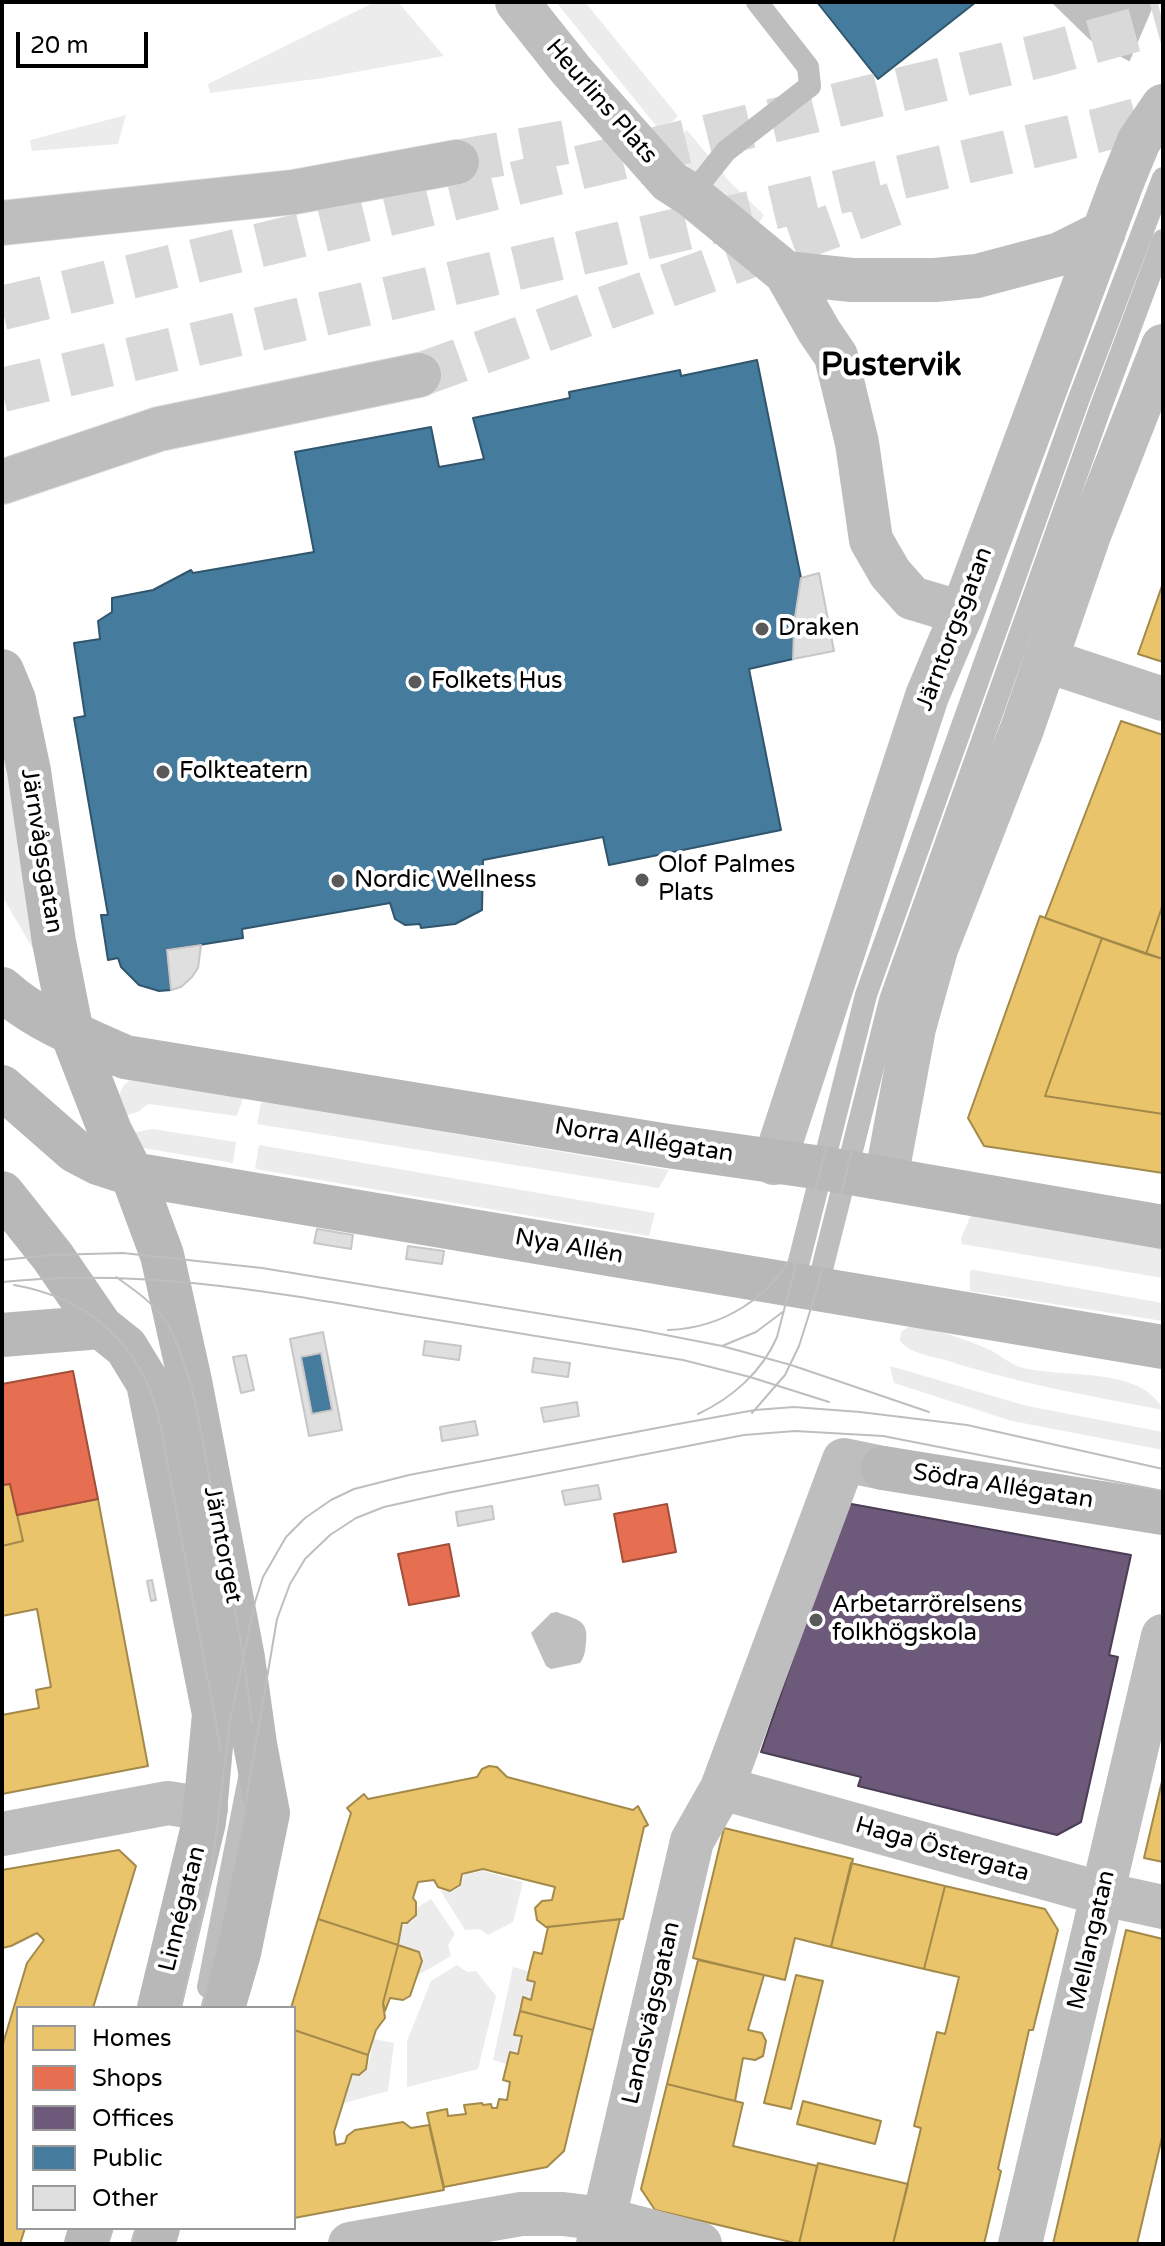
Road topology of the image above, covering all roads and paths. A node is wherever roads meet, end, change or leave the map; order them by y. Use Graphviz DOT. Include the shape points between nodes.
graph roads {
  1 [pos="517,2"];
  2 [pos="757,2"];
  3 [pos="1163,106"];
  4 [pos="457,162"];
  5 [pos="1163,178"];
  6 [pos="691,195"];
  7 [pos="2,223"];
  8 [pos="1104,232"];
  9 [pos="1163,240"];
  10 [pos="786,273"];
  11 [pos="1163,346"];
  12 [pos="419,375"];
  13 [pos="2,482"];
  14 [pos="980,619"];
  15 [pos="1039,645"];
  16 [pos="2,671"];
  17 [pos="1163,699"];
  18 [pos="2,989"];
  19 [pos="72,1033"];
  20 [pos="2,1087"];
  21 [pos="774,1163"];
  22 [pos="851,1173"];
  23 [pos="132,1174"];
  24 [pos="2,1193"];
  25 [pos="1163,1227"];
  26 [pos="168,1279"];
  27 [pos="805,1287"];
  28 [pos="101,1327"];
  29 [pos="2,1335"];
  30 [pos="1163,1347"];
  31 [pos="863,1464"];
  32 [pos="1163,1513"];
  33 [pos="1163,1636"];
  34 [pos="214,1714"];
  35 [pos="255,1744"];
  36 [pos="722,1788"];
  37 [pos="206,1809"];
  38 [pos="2,1834"];
  39 [pos="1103,1894"];
  40 [pos="1163,1907"];
  41 [pos="159,2006"];
  42 [pos="181,2006"];
  43 [pos="202,2006"];
  44 [pos="224,2006"];
  45 [pos="601,2232"];
  46 [pos="350,2244"];
  47 [pos="700,2244"];
  48 [pos="1020,2244"];
  1 -- 6 [label="main road, Heurlins Plats" via="669,181"];
  2 -- 6 [label="lane" via="808,67 810,86 726,151"];
  3 -- 8 [label="main road, Järntorgsgatan" via="1139,141"];
  4 -- 7 [label="main road" via="294,192"];
  5 -- 14 [label="lane" via="1078,401"];
  6 -- 10 [label="main road, Heurlins Plats"];
  8 -- 10 [label="main road" via="1060,254 977,276 852,280"];
  8 -- 14 [label="main road, Järntorgsgatan"];
  9 -- 15 [label="lane"];
  10 -- 14 [label="main road" via="836,356 857,443 871,540 912,598"];
  11 -- 15 [label="main road" via="1089,535"];
  12 -- 13 [label="main road" via="159,429"];
  14 -- 15 [label="lane"];
  14 -- 21 [label="main road, Järntorgsgatan" via="927,696"];
  14 -- 22 [label="lane" via="866,995"];
  15 -- 17 [label="main road"];
  15 -- 22 [label="main road" via="1022,729 936,949 914,1028"];
  16 -- 19 [label="street, Järnvågsgatan" via="14,700 29,771"];
  18 -- 19 [label="street"];
  19 -- 21 [label="street, Norra Allégatan" via="125,1057"];
  19 -- 23 [label="street, Järnvågsgatan"];
  20 -- 23 [label="street, Nya Allén" via="75,1151"];
  21 -- 22 [label="street, Norra Allégatan"];
  22 -- 25 [label="street, Norra Allégatan"];
  22 -- 27 [label="lane"];
  23 -- 26 [label="street, Järnvågsgatan"];
  23 -- 27 [label="street, Nya Allén"];
  24 -- 28 [label="street"];
  26 -- 35 [label="street, Järntorget" via="241,1643"];
  27 -- 30 [label="street, Nya Allén"];
  28 -- 29 [label="street"];
  28 -- 34 [label="street, Järntorget" via="126,1347 148,1383"];
  31 -- 32 [label="street, Södra Allégatan"];
  31 -- 36 [label="main road"];
  33 -- 39 [label="main road, Mellangatan"];
  34 -- 37 [label="street, Järntorget"];
  34 -- 42 [label="lane" via="224,1765 210,1883"];
  35 -- 43 [label="lane"];
  35 -- 44 [label="street, Järntorget" via="268,1813"];
  36 -- 39 [label="main road, Haga Östergata"];
  36 -- 45 [label="main road, Landsvägsgatan" via="692,1841"];
  37 -- 38 [label="main road" via="168,1803"];
  37 -- 41 [label="street, Linnégatan"];
  39 -- 40 [label="main road, Haga Östergata"];
  39 -- 48 [label="main road, Mellangatan"];
  45 -- 46 [label="main road" via="563,2214 521,2214"];
  45 -- 47 [label="main road"];
}
